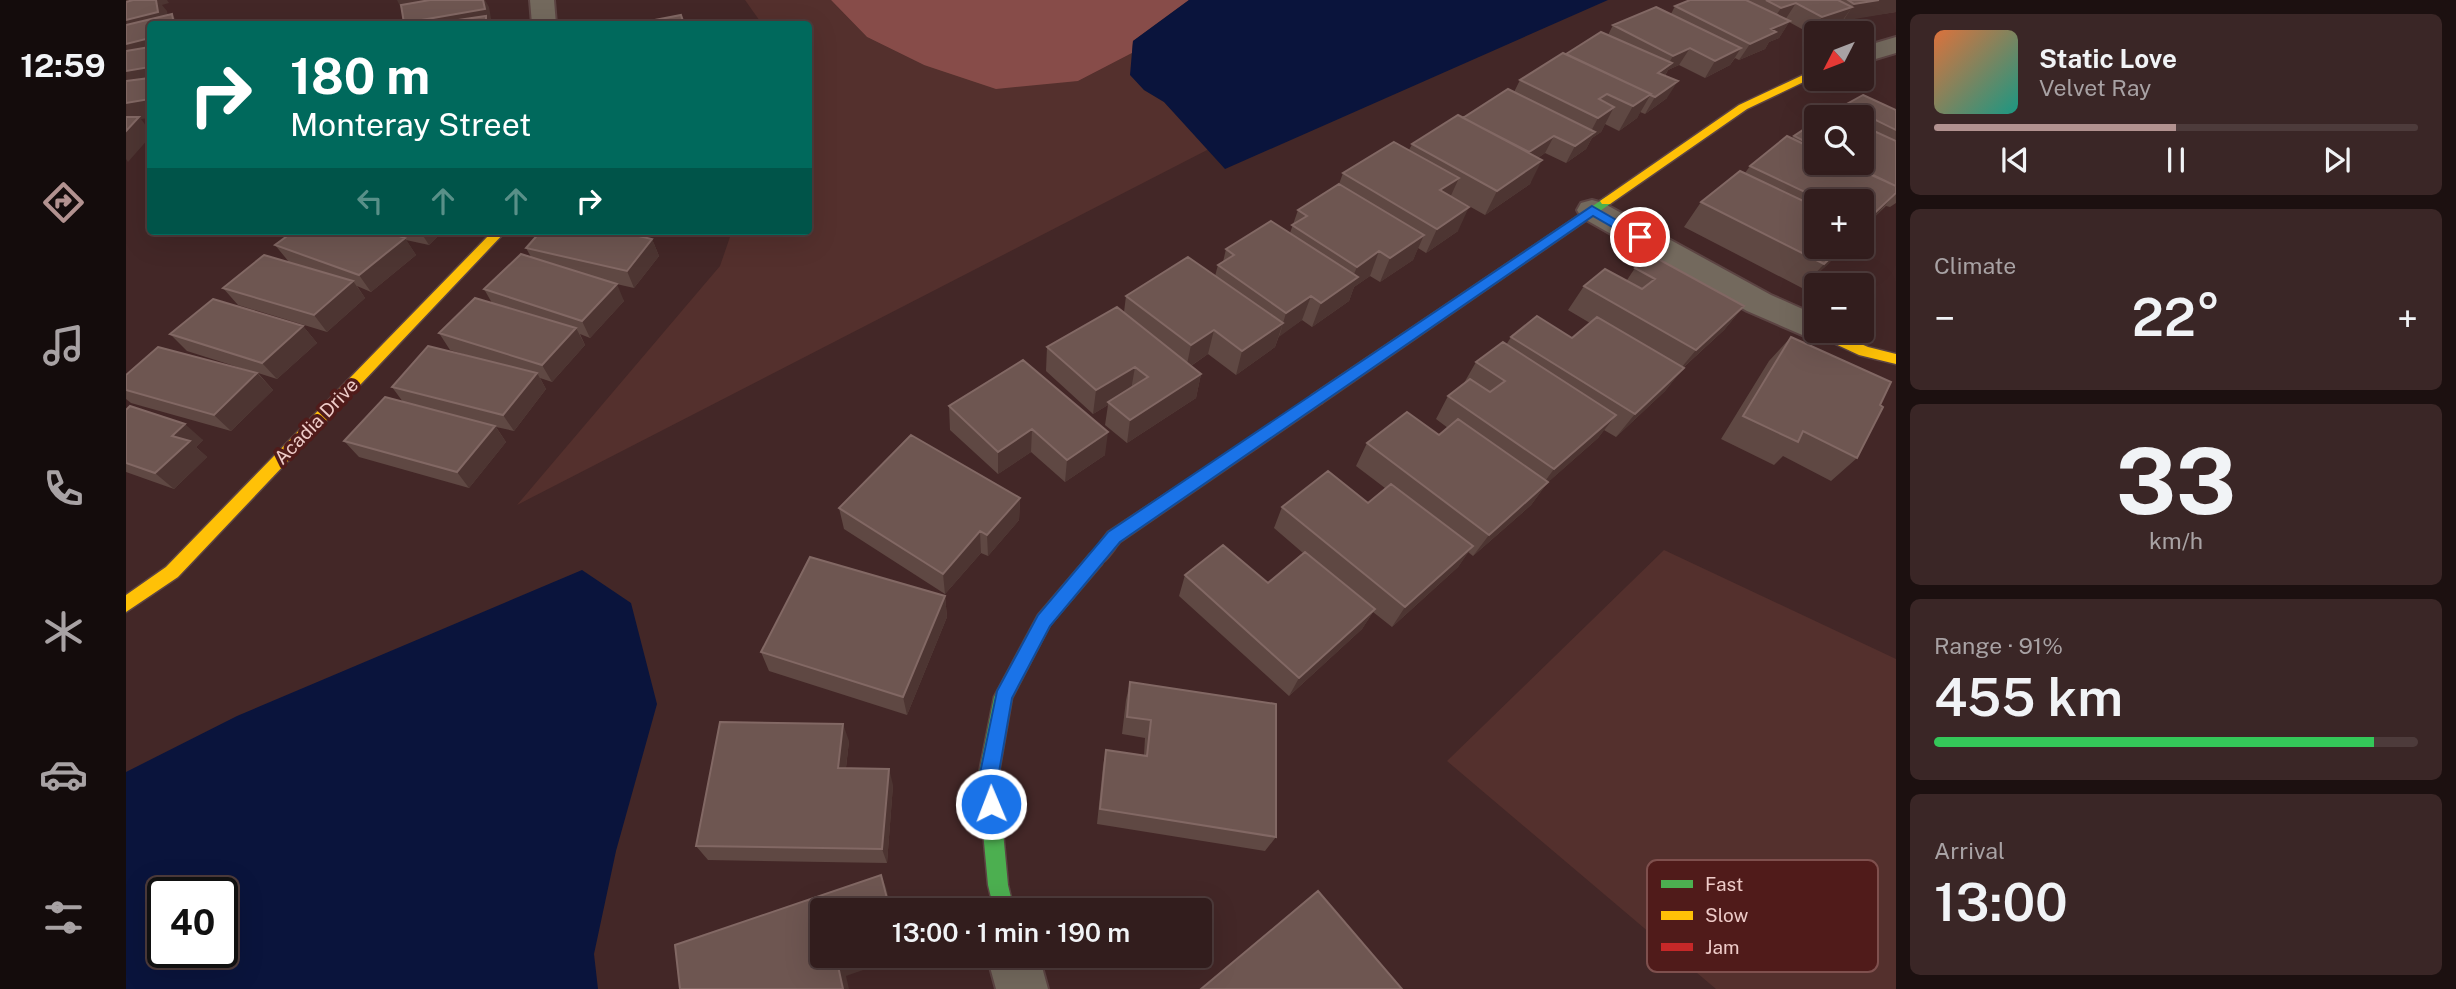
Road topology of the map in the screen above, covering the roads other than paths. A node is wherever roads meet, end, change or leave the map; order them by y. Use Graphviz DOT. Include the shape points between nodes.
graph roads {
  1 [pos="542,0"];
  2 [pos="544,21"];
  3 [pos="1896,45"];
  4 [pos="1874,51"];
  5 [pos="1804,78"];
  6 [pos="1592,210"];
  7 [pos="496,235"];
  8 [pos="1804,324"];
  9 [pos="1846,343"];
  10 [pos="1896,359"];
  11 [pos="126,606"];
  12 [pos="1001,898"];
  13 [pos="1016,968"];
  14 [pos="1022,989"];
  1 -- 2 [label="street"];
  3 -- 4 [label="street"];
  5 -- 6 [label="street" via="1743,107"];
  6 -- 8 [label="street"];
  6 -- 12 [label="street" via="1114,537 1044,620 1003,697 989,778"];
  7 -- 11 [label="street, Acadia Drive" via="172,572"];
  9 -- 10 [label="street"];
  13 -- 14 [label="street"];
}
